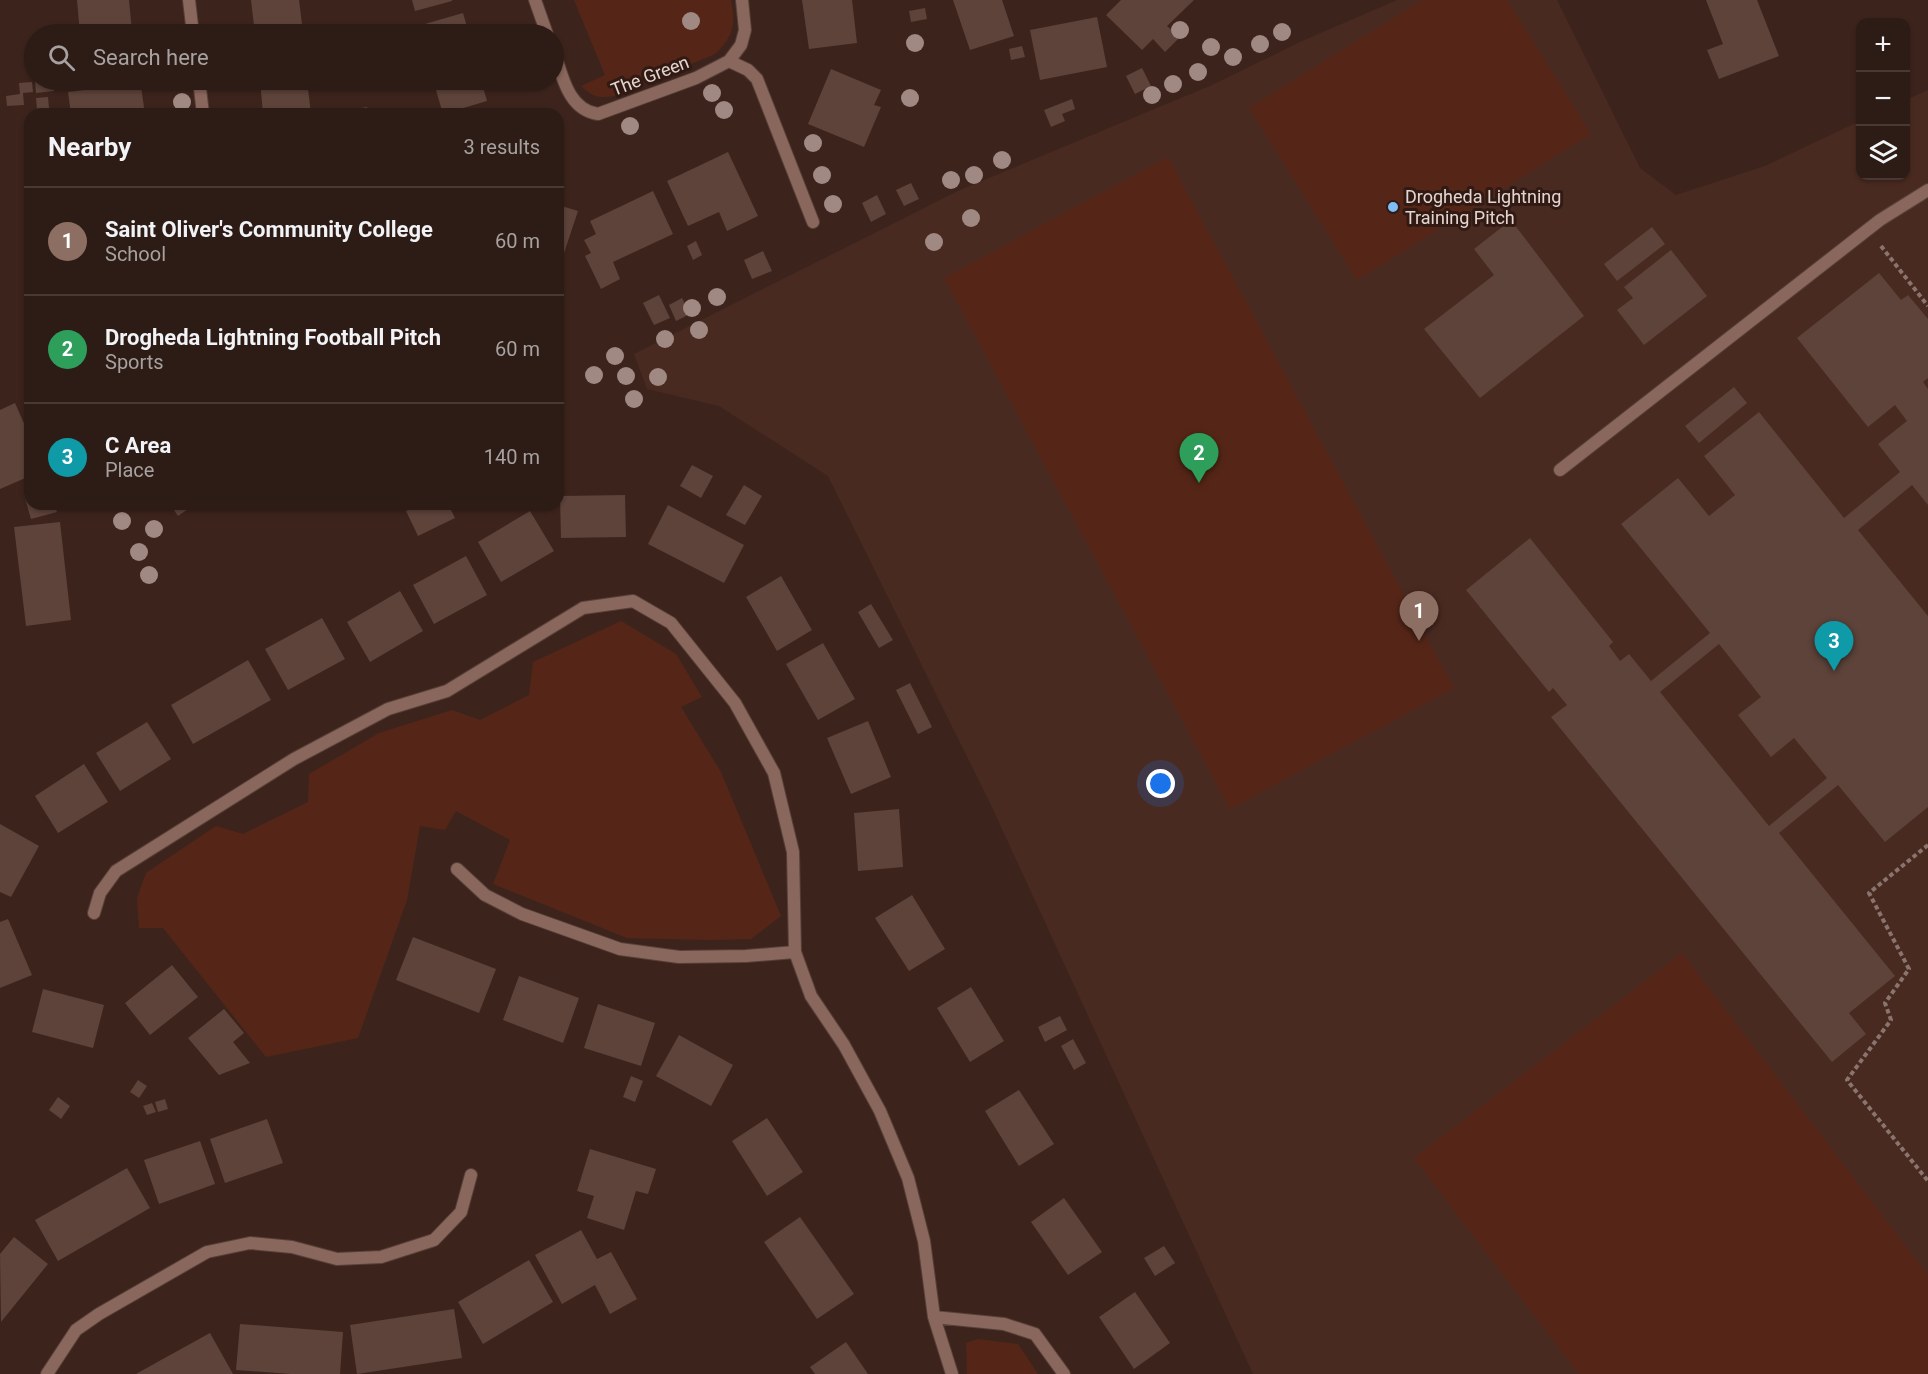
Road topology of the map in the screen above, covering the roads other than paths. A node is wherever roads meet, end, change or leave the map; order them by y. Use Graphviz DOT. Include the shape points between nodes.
graph roads {
  1 [pos="189,0"];
  2 [pos="535,0"];
  3 [pos="742,0"];
  4 [pos="192,24"];
  5 [pos="544,24"];
  6 [pos="729,61"];
  7 [pos="564,76"];
  8 [pos="200,90"];
  9 [pos="202,108"];
  10 [pos="1928,190"];
  11 [pos="813,222"];
  12 [pos="1560,470"];
  13 [pos="457,869"];
  14 [pos="94,913"];
  15 [pos="795,952"];
  16 [pos="471,1175"];
  17 [pos="934,1317"];
  18 [pos="47,1374"];
  19 [pos="952,1374"];
  20 [pos="1064,1374"];
  1 -- 4 [label="street"];
  2 -- 5 [label="street"];
  3 -- 6 [label="street" via="746,30"];
  6 -- 7 [label="street, The Green" via="696,78 598,114 574,102"];
  6 -- 11 [label="street" via="757,79"];
  8 -- 9 [label="street"];
  10 -- 12 [label="street" via="1867,229"];
  13 -- 15 [label="street" via="485,896 522,914 620,949 679,957"];
  14 -- 15 [label="street" via="100,893 116,871 294,759 388,709 447,691 583,608 633,601 671,623 735,703 774,773 793,852"];
  15 -- 17 [label="street" via="811,996 880,1111 908,1178 924,1241"];
  16 -- 18 [label="street" via="461,1212 434,1240 381,1257 337,1259 292,1247 250,1243 207,1251 76,1330"];
  17 -- 19 [label="street"];
  17 -- 20 [label="street" via="1004,1324 1035,1334"];
}
